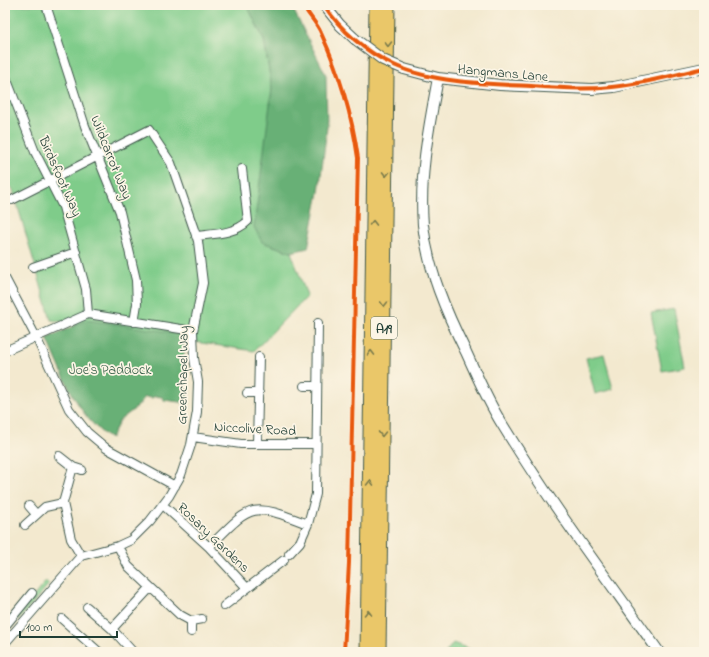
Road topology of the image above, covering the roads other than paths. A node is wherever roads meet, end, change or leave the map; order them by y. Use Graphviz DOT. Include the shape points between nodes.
graph roads {
  1 [pos="46,5"];
  2 [pos="324,5"];
  3 [pos="376,5"];
  4 [pos="388,5"];
  5 [pos="704,68"];
  6 [pos="5,75"];
  7 [pos="438,78"];
  8 [pos="98,157"];
  9 [pos="242,169"];
  10 [pos="51,180"];
  11 [pos="12,200"];
  12 [pos="196,236"];
  13 [pos="76,252"];
  14 [pos="33,268"];
  15 [pos="5,278"];
  16 [pos="88,314"];
  17 [pos="134,322"];
  18 [pos="318,323"];
  19 [pos="194,331"];
  20 [pos="36,337"];
  21 [pos="5,351"];
  22 [pos="259,356"];
  23 [pos="304,386"];
  24 [pos="317,386"];
  25 [pos="247,393"];
  26 [pos="259,393"];
  27 [pos="193,436"];
  28 [pos="257,444"];
  29 [pos="316,444"];
  30 [pos="59,456"];
  31 [pos="73,467"];
  32 [pos="82,470"];
  33 [pos="175,486"];
  34 [pos="63,503"];
  35 [pos="163,505"];
  36 [pos="29,506"];
  37 [pos="36,514"];
  38 [pos="308,524"];
  39 [pos="25,525"];
  40 [pos="118,546"];
  41 [pos="210,547"];
  42 [pos="81,556"];
  43 [pos="150,588"];
  44 [pos="247,588"];
  45 [pos="32,593"];
  46 [pos="224,606"];
  47 [pos="87,607"];
  48 [pos="8,616"];
  49 [pos="62,619"];
  50 [pos="191,620"];
  51 [pos="202,620"];
  52 [pos="5,626"];
  53 [pos="20,626"];
  54 [pos="112,629"];
  55 [pos="192,632"];
  56 [pos="5,644"];
  57 [pos="98,652"];
  58 [pos="133,652"];
  59 [pos="368,652"];
  60 [pos="379,652"];
  61 [pos="659,652"];
  1 -- 8 [label="street, Wildcarrot Way" via="85,126"];
  2 -- 7 [label="street, Hangmans Lane, bridge" via="340,25 382,60 404,70"];
  59 -- 3 [label="highway, A19, one-way"];
  4 -- 60 [label="highway, A19, one-way"];
  5 -- 7 [label="street, Hangmans Lane" via="614,87 592,89 500,85"];
  6 -- 10 [label="street, Birdsfoot Way" via="35,152"];
  7 -- 61 [label="street" via="421,187 429,258 445,306 501,423 545,491"];
  8 -- 10 [label="street"];
  8 -- 12 [label="street, Greenchapel Way" via="149,130 171,163"];
  8 -- 17 [label="street, Wildcarrot Way" via="120,212 136,280"];
  9 -- 12 [label="street" via="248,221 241,228"];
  10 -- 11 [label="street"];
  10 -- 13 [label="street, Birdsfoot Way" via="63,207"];
  12 -- 19 [label="street, Greenchapel Way" via="203,283"];
  13 -- 14 [label="street"];
  13 -- 16 [label="street, Birdsfoot Way" via="86,289"];
  15 -- 20 [label="street"];
  16 -- 17 [label="street"];
  16 -- 20 [label="street"];
  17 -- 19 [label="street"];
  18 -- 24 [label="street, Niccolive Road"];
  19 -- 27 [label="street, Greenchapel Way" via="194,358 198,382"];
  20 -- 21 [label="street"];
  20 -- 33 [label="street" via="69,409 87,432 106,448"];
  22 -- 26 [label="street"];
  23 -- 24 [label="street"];
  24 -- 29 [label="street, Niccolive Road"];
  25 -- 26 [label="street"];
  26 -- 28 [label="street"];
  27 -- 28 [label="street, Niccolive Road"];
  27 -- 33 [label="street, Greenchapel Way" via="181,476"];
  28 -- 29 [label="street, Niccolive Road"];
  29 -- 38 [label="street, Niccolive Road" via="316,494"];
  30 -- 31 [label="street"];
  31 -- 32 [label="street"];
  31 -- 34 [label="street"];
  33 -- 35 [label="street, Greenchapel Way"];
  34 -- 37 [label="street" via="45,507"];
  34 -- 42 [label="street" via="71,539"];
  35 -- 40 [label="street, Greenchapel Way" via="131,540"];
  35 -- 41 [label="street, Rosary Gardens"];
  36 -- 37 [label="street"];
  37 -- 39 [label="street"];
  38 -- 41 [label="street" via="274,511 258,510 239,517"];
  38 -- 44 [label="street, Niccolive Road" via="300,542 286,557"];
  40 -- 42 [label="street, Greenchapel Way"];
  40 -- 43 [label="street" via="128,566"];
  41 -- 44 [label="street, Rosary Gardens"];
  42 -- 53 [label="street"];
  43 -- 50 [label="street" via="180,615"];
  43 -- 54 [label="street"];
  44 -- 46 [label="street, Niccolive Road"];
  45 -- 48 [label="street"];
  47 -- 54 [label="street"];
  48 -- 52 [label="street"];
  48 -- 53 [label="street"];
  49 -- 57 [label="street"];
  50 -- 51 [label="street"];
  50 -- 55 [label="street"];
  53 -- 56 [label="street"];
  54 -- 58 [label="street"];
}
